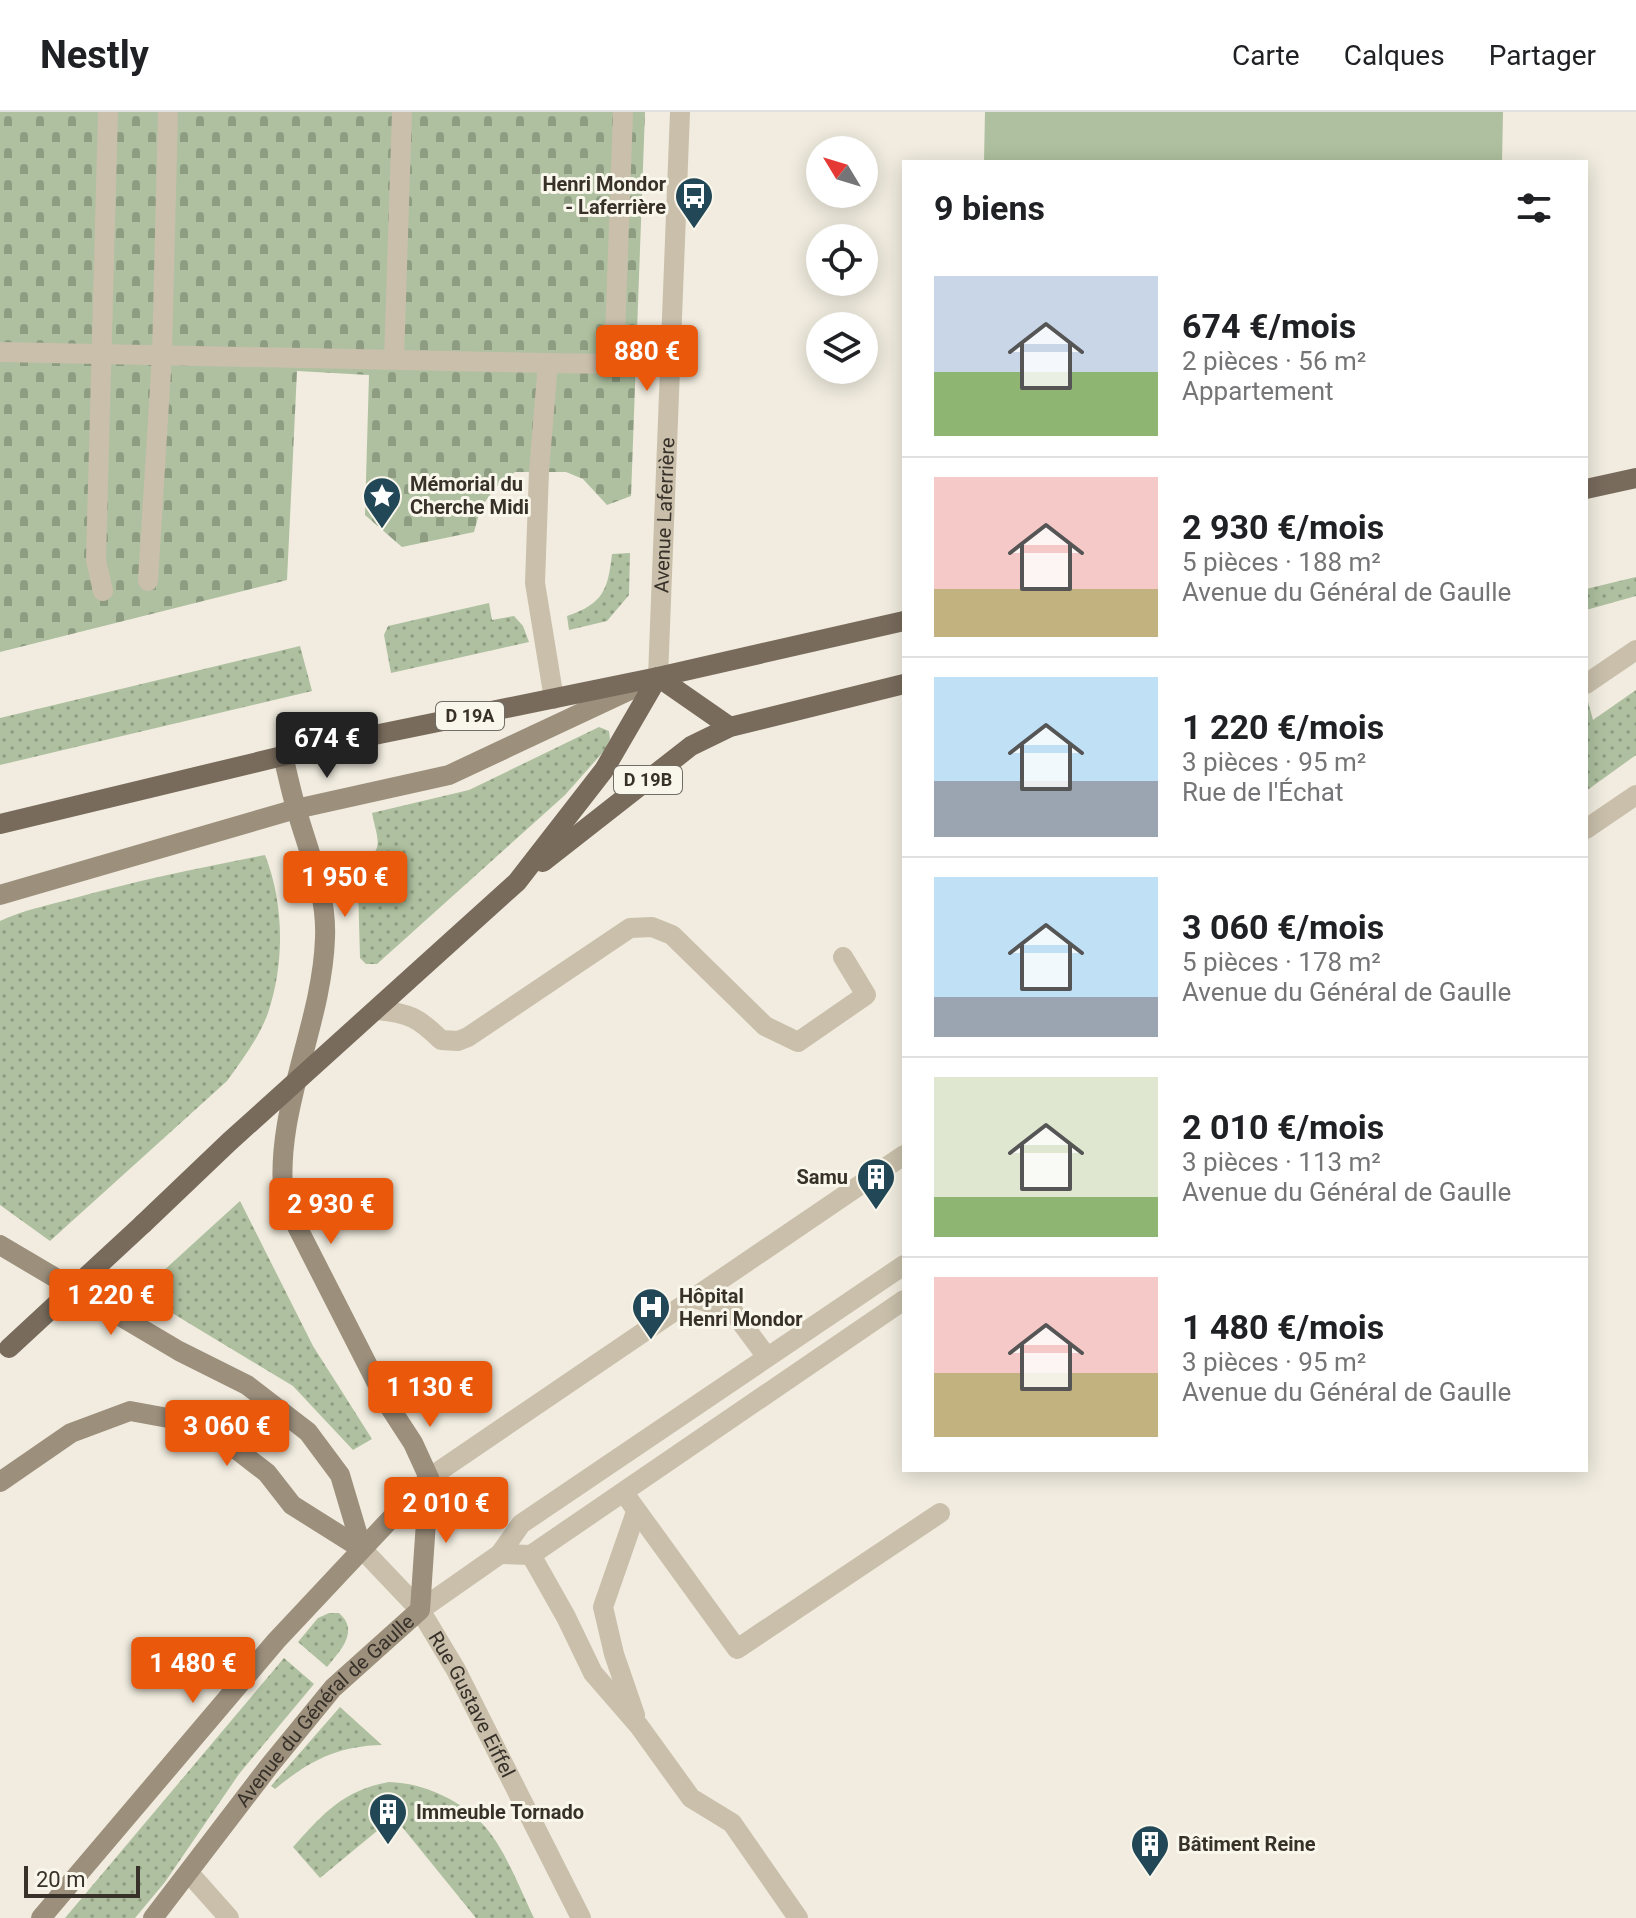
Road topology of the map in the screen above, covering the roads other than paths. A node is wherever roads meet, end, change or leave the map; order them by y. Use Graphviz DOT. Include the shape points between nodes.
graph roads {
  1 [pos="108,112"];
  2 [pos="168,112"];
  3 [pos="402,112"];
  4 [pos="623,112"];
  5 [pos="680,112"];
  6 [pos="0,352"];
  7 [pos="102,354"];
  8 [pos="162,355"];
  9 [pos="394,360"];
  10 [pos="548,363"];
  11 [pos="1636,478"];
  12 [pos="1588,489"];
  13 [pos="148,581"];
  14 [pos="103,591"];
  15 [pos="902,621"];
  16 [pos="1636,650"];
  17 [pos="658,677"];
  18 [pos="1588,683"];
  19 [pos="902,684"];
  20 [pos="554,699"];
  21 [pos="730,727"];
  22 [pos="283,755"];
  23 [pos="1636,795"];
  24 [pos="296,809"];
  25 [pos="0,824"];
  26 [pos="1588,828"];
  27 [pos="517,882"];
  28 [pos="0,895"];
  29 [pos="843,957"];
  30 [pos="378,1010"];
  31 [pos="295,1085"];
  32 [pos="902,1156"];
  33 [pos="0,1245"];
  34 [pos="898,1269"];
  35 [pos="694,1298"];
  36 [pos="902,1301"];
  37 [pos="885,1313"];
  38 [pos="5,1352"];
  39 [pos="767,1357"];
  40 [pos="429,1478"];
  41 [pos="0,1482"];
  42 [pos="624,1493"];
  43 [pos="636,1512"];
  44 [pos="940,1513"];
  45 [pos="362,1549"];
  46 [pos="500,1554"];
  47 [pos="531,1555"];
  48 [pos="420,1610"];
  49 [pos="639,1726"];
  50 [pos="189,1873"];
  51 [pos="41,1918"];
  52 [pos="153,1918"];
  53 [pos="229,1918"];
  54 [pos="581,1918"];
  55 [pos="798,1918"];
  1 -- 7 [label="street"];
  2 -- 8 [label="street"];
  3 -- 9 [label="street"];
  4 -- 10 [label="street" via="614,364"];
  5 -- 17 [label="street, Avenue Laferrière"];
  6 -- 7 [label="street"];
  7 -- 8 [label="street"];
  7 -- 14 [label="street" via="96,560"];
  8 -- 9 [label="street"];
  8 -- 13 [label="street"];
  9 -- 10 [label="street"];
  10 -- 20 [label="street" via="535,583"];
  11 -- 12 [label="main road"];
  15 -- 17 [label="main road, D 19A"];
  16 -- 18 [label="street"];
  17 -- 20 [label="main road, D 19A"];
  17 -- 21 [label="main road"];
  17 -- 24 [label="main road" via="449,775"];
  17 -- 27 [label="main road" via="604,770"];
  19 -- 21 [label="main road, D 19B"];
  20 -- 22 [label="main road, D 19A"];
  21 -- 27 [label="main road, D 19B" via="691,746"];
  22 -- 24 [label="main road, Avenue du Général de Gaulle"];
  22 -- 25 [label="main road, D 19A"];
  23 -- 26 [label="street"];
  24 -- 28 [label="main road"];
  24 -- 31 [label="main road, Avenue du Général de Gaulle" via="319,878 325,935 322,974"];
  27 -- 30 [label="main road, D 19B"];
  29 -- 30 [label="street" via="866,995 798,1042 765,1026 672,935 652,927 630,928 458,1041 441,1040 405,1013"];
  30 -- 31 [label="main road, D 19B"];
  31 -- 38 [label="main road, D 19B, bridge"];
  31 -- 40 [label="main road, Avenue du Général de Gaulle" via="280,1172 284,1201"];
  32 -- 35 [label="street"];
  33 -- 45 [label="main road" via="247,1385 308,1432 340,1475"];
  34 -- 37 [label="street"];
  34 -- 39 [label="street"];
  35 -- 39 [label="street" via="732,1310"];
  35 -- 40 [label="street"];
  36 -- 37 [label="street"];
  37 -- 42 [label="street"];
  39 -- 46 [label="street" via="521,1524"];
  40 -- 45 [label="main road"];
  40 -- 48 [label="main road, Avenue du Général de Gaulle"];
  41 -- 45 [label="main road" via="71,1433 130,1411 190,1422 214,1432 267,1473 292,1505"];
  42 -- 43 [label="street"];
  42 -- 47 [label="street"];
  43 -- 44 [label="street" via="737,1649"];
  43 -- 49 [label="street" via="603,1607"];
  45 -- 48 [label="street, Rue Gustave Eiffel"];
  45 -- 51 [label="main road" via="276,1641"];
  46 -- 47 [label="street"];
  46 -- 48 [label="street"];
  47 -- 49 [label="street" via="593,1673"];
  48 -- 50 [label="main road, Avenue du Général de Gaulle" via="333,1688"];
  48 -- 54 [label="street, Rue Gustave Eiffel" via="456,1670"];
  49 -- 55 [label="street" via="691,1798 732,1823"];
  50 -- 52 [label="main road, Avenue du Général de Gaulle"];
  50 -- 53 [label="street"];
}
